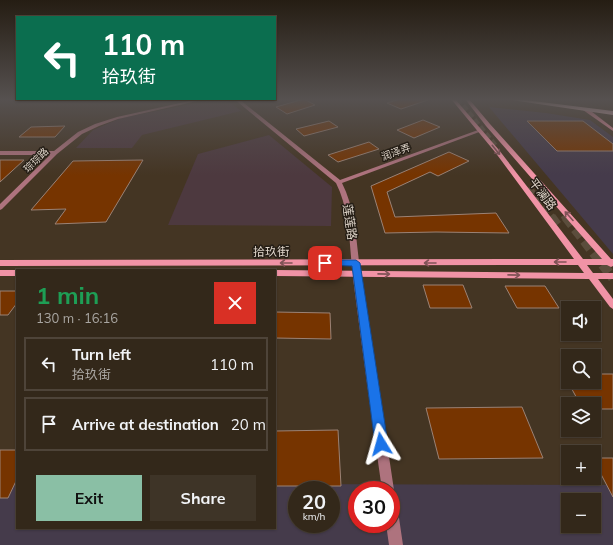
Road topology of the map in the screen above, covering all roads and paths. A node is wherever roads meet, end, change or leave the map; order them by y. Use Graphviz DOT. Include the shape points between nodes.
graph roads {
  1 [pos="99,124"];
  2 [pos="268,124"];
  3 [pos="474,124"];
  4 [pos="488,124"];
  5 [pos="480,131"];
  6 [pos="0,153"];
  7 [pos="55,153"];
  8 [pos="340,182"];
  9 [pos="0,208"];
  10 [pos="580,262"];
  11 [pos="0,263"];
  12 [pos="356,263"];
  13 [pos="612,263"];
  14 [pos="0,273"];
  15 [pos="16,273"];
  16 [pos="276,274"];
  17 [pos="357,274"];
  18 [pos="591,276"];
  19 [pos="613,276"];
  20 [pos="613,306"];
  21 [pos="387,481"];
  22 [pos="394,533"];
  23 [pos="396,545"];
  1 -- 7 [label="street, 琮琮路" via="80,133"];
  2 -- 8 [label="street"];
  3 -- 5 [label="main road, 平澜路"];
  13 -- 4 [label="main road, 平澜路, one-way"];
  5 -- 8 [label="street, 润泽弄"];
  5 -- 10 [label="main road, 平澜路, one-way"];
  6 -- 7 [label="street"];
  7 -- 9 [label="street, 琮琮路"];
  8 -- 12 [label="street, 莲莲路" via="350,208"];
  10 -- 12 [label="main road, 拾玖街, one-way"];
  10 -- 13 [label="main road, 拾玖街"];
  10 -- 18 [label="main road, 平澜路"];
  12 -- 11 [label="main road, 拾玖街, one-way"];
  12 -- 17 [label="street, 莲莲路"];
  14 -- 15 [label="main road"];
  16 -- 17 [label="main road, 拾玖街"];
  17 -- 18 [label="main road, 拾玖街, one-way"];
  17 -- 21 [label="street, 莲莲路"];
  18 -- 19 [label="main road, 拾玖街"];
  18 -- 20 [label="main road, 平澜路"];
  22 -- 23 [label="street"];
}
